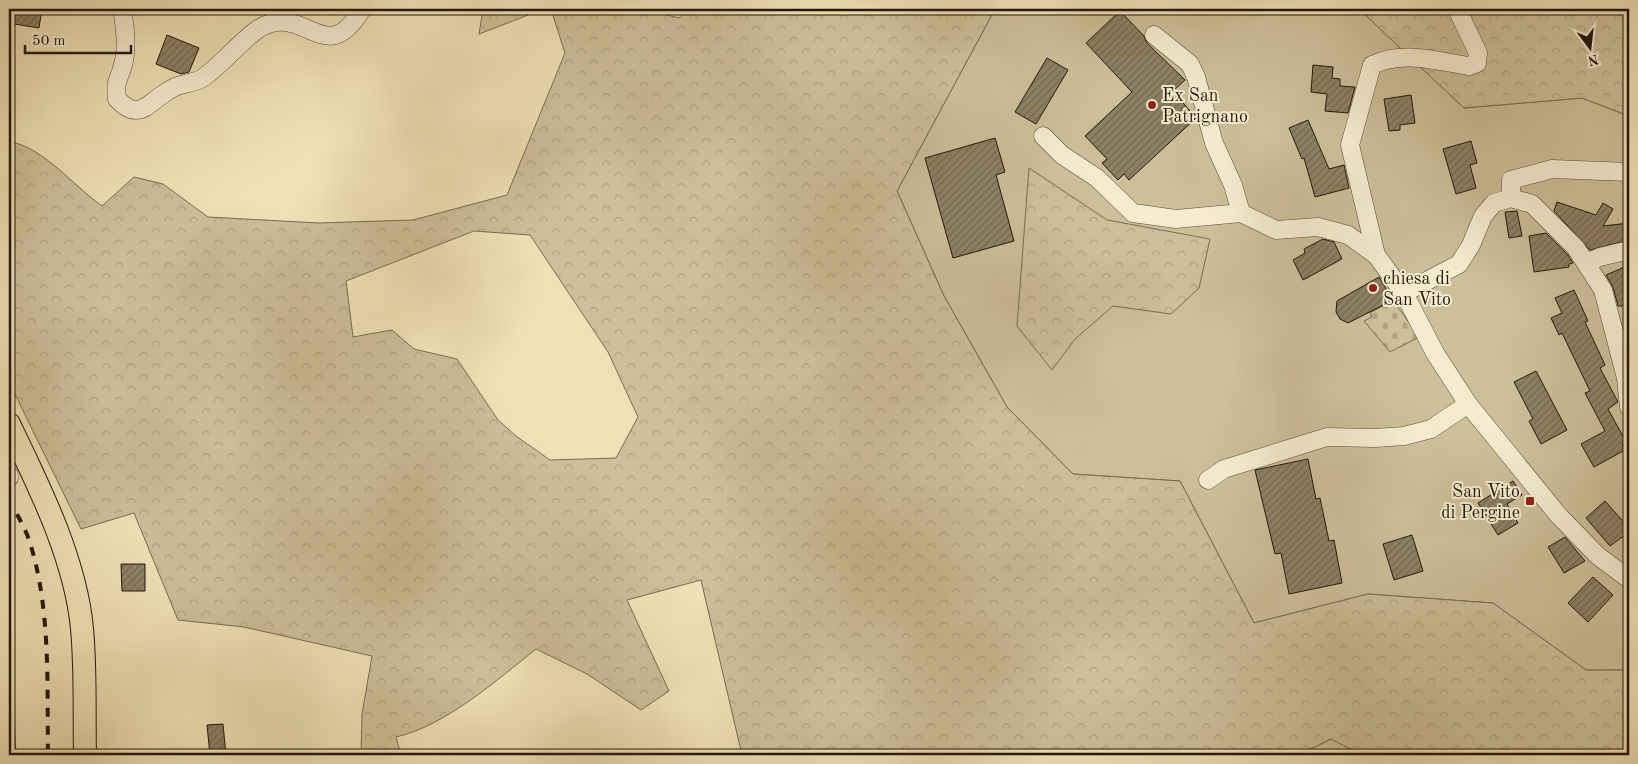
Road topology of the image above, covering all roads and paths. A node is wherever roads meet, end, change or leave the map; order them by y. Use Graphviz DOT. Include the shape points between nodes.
graph roads {
  1 [pos="122,9"];
  2 [pos="362,9"];
  3 [pos="1456,9"];
  4 [pos="1154,35"];
  5 [pos="1043,136"];
  6 [pos="1629,172"];
  7 [pos="1511,198"];
  8 [pos="1241,213"];
  9 [pos="1629,250"];
  10 [pos="1376,255"];
  11 [pos="1586,263"];
  12 [pos="1404,293"];
  13 [pos="1629,395"];
  14 [pos="1468,404"];
  15 [pos="9,424"];
  16 [pos="1208,480"];
  17 [pos="1629,579"];
  18 [pos="85,755"];
  1 -- 2 [label="street" via="126,42 123,64 115,81 117,99 135,110 143,109 176,87 203,78 270,21 292,21 329,35 338,35 352,26"];
  3 -- 10 [label="street" via="1478,53 1477,63 1468,66 1409,56 1387,58 1372,65 1350,145"];
  4 -- 8 [label="street" via="1190,64 1214,143"];
  5 -- 8 [label="street" via="1062,155 1097,178 1133,213 1176,219"];
  6 -- 7 [label="street" via="1552,169 1511,180"];
  7 -- 11 [label="street" via="1532,204 1576,248"];
  7 -- 12 [label="street" via="1494,203 1483,216 1472,245 1459,264"];
  8 -- 10 [label="street" via="1276,230 1318,227 1348,235"];
  9 -- 11 [label="street"];
  10 -- 12 [label="street"];
  11 -- 13 [label="street" via="1603,290"];
  12 -- 14 [label="street" via="1435,353"];
  14 -- 16 [label="street" via="1431,429 1404,436 1375,438 1327,436 1224,469"];
  14 -- 17 [label="street" via="1559,516 1598,556"];
  15 -- 18 [label="main road" via="68,564 82,628"];
}
